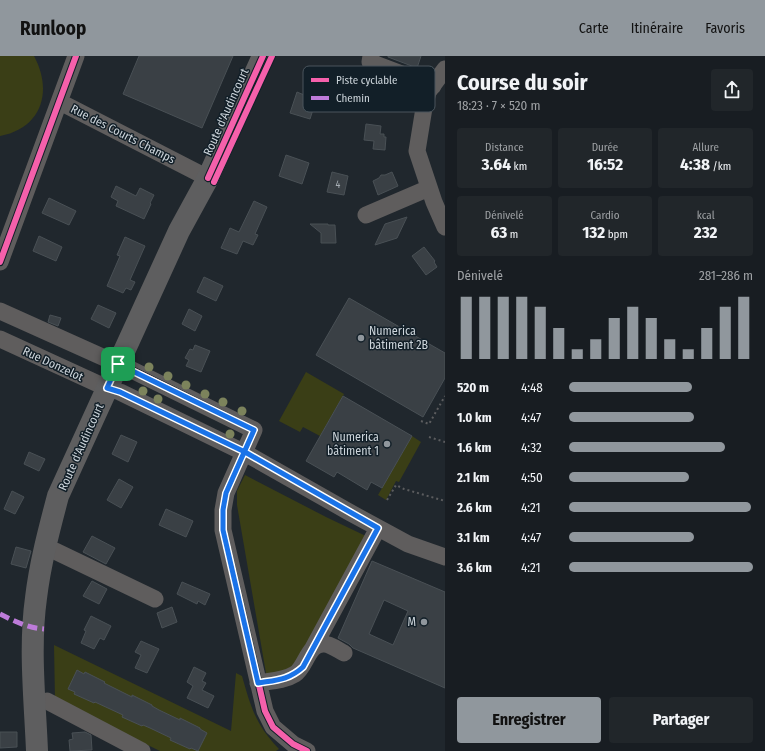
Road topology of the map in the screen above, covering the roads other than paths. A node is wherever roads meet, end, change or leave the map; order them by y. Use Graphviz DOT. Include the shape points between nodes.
graph roads {
  1 [pos="76,56"];
  2 [pos="263,56"];
  3 [pos="272,56"];
  4 [pos="372,56"];
  5 [pos="380,66"];
  6 [pos="445,69"];
  7 [pos="435,83"];
  8 [pos="60,102"];
  9 [pos="423,112"];
  10 [pos="208,178"];
  11 [pos="429,188"];
  12 [pos="366,215"];
  13 [pos="445,227"];
  14 [pos="0,262"];
  15 [pos="0,311"];
  16 [pos="0,339"];
  17 [pos="124,366"];
  18 [pos="113,390"];
  19 [pos="245,452"];
  20 [pos="378,528"];
  21 [pos="55,551"];
  22 [pos="445,557"];
  23 [pos="155,598"];
  24 [pos="313,648"];
  25 [pos="344,653"];
  26 [pos="258,683"];
  27 [pos="47,701"];
  28 [pos="37,751"];
  29 [pos="50,751"];
  30 [pos="142,751"];
  31 [pos="307,751"];
  1 -- 8 [label="street, Rue des Courts Champs"];
  2 -- 10 [label="main road, Route d'Audincourt"];
  3 -- 17 [label="main road, Route d'Audincourt"];
  4 -- 5 [label="street" via="370,62"];
  6 -- 7 [label="street"];
  8 -- 10 [label="street, Rue des Courts Champs"];
  8 -- 14 [label="street"];
  9 -- 11 [label="street" via="417,151"];
  10 -- 17 [label="main road, Route d'Audincourt" via="179,231"];
  11 -- 12 [label="street"];
  11 -- 13 [label="street"];
  15 -- 17 [label="street"];
  16 -- 18 [label="street, Rue Donzelot"];
  17 -- 18 [label="main road, Route d'Audincourt"];
  17 -- 19 [label="street" via="254,430"];
  18 -- 19 [label="street, Rue Donzelot"];
  18 -- 21 [label="main road, Route d'Audincourt" via="69,500"];
  18 -- 28 [label="main road, Route d'Audincourt" via="58,496 46,542 36,599 34,628 33,671"];
  19 -- 20 [label="street, Rue Donzelot"];
  19 -- 26 [label="street" via="226,493 223,530"];
  20 -- 22 [label="street, Rue Donzelot" via="408,544"];
  20 -- 24 [label="street"];
  21 -- 23 [label="street"];
  21 -- 27 [label="main road, Route d'Audincourt" via="44,629"];
  24 -- 25 [label="street" via="324,644"];
  24 -- 26 [label="street" via="303,667 295,674"];
  26 -- 31 [label="street" via="265,711 273,727 293,744"];
  27 -- 29 [label="main road, Route d'Audincourt"];
  27 -- 30 [label="street"];
}
